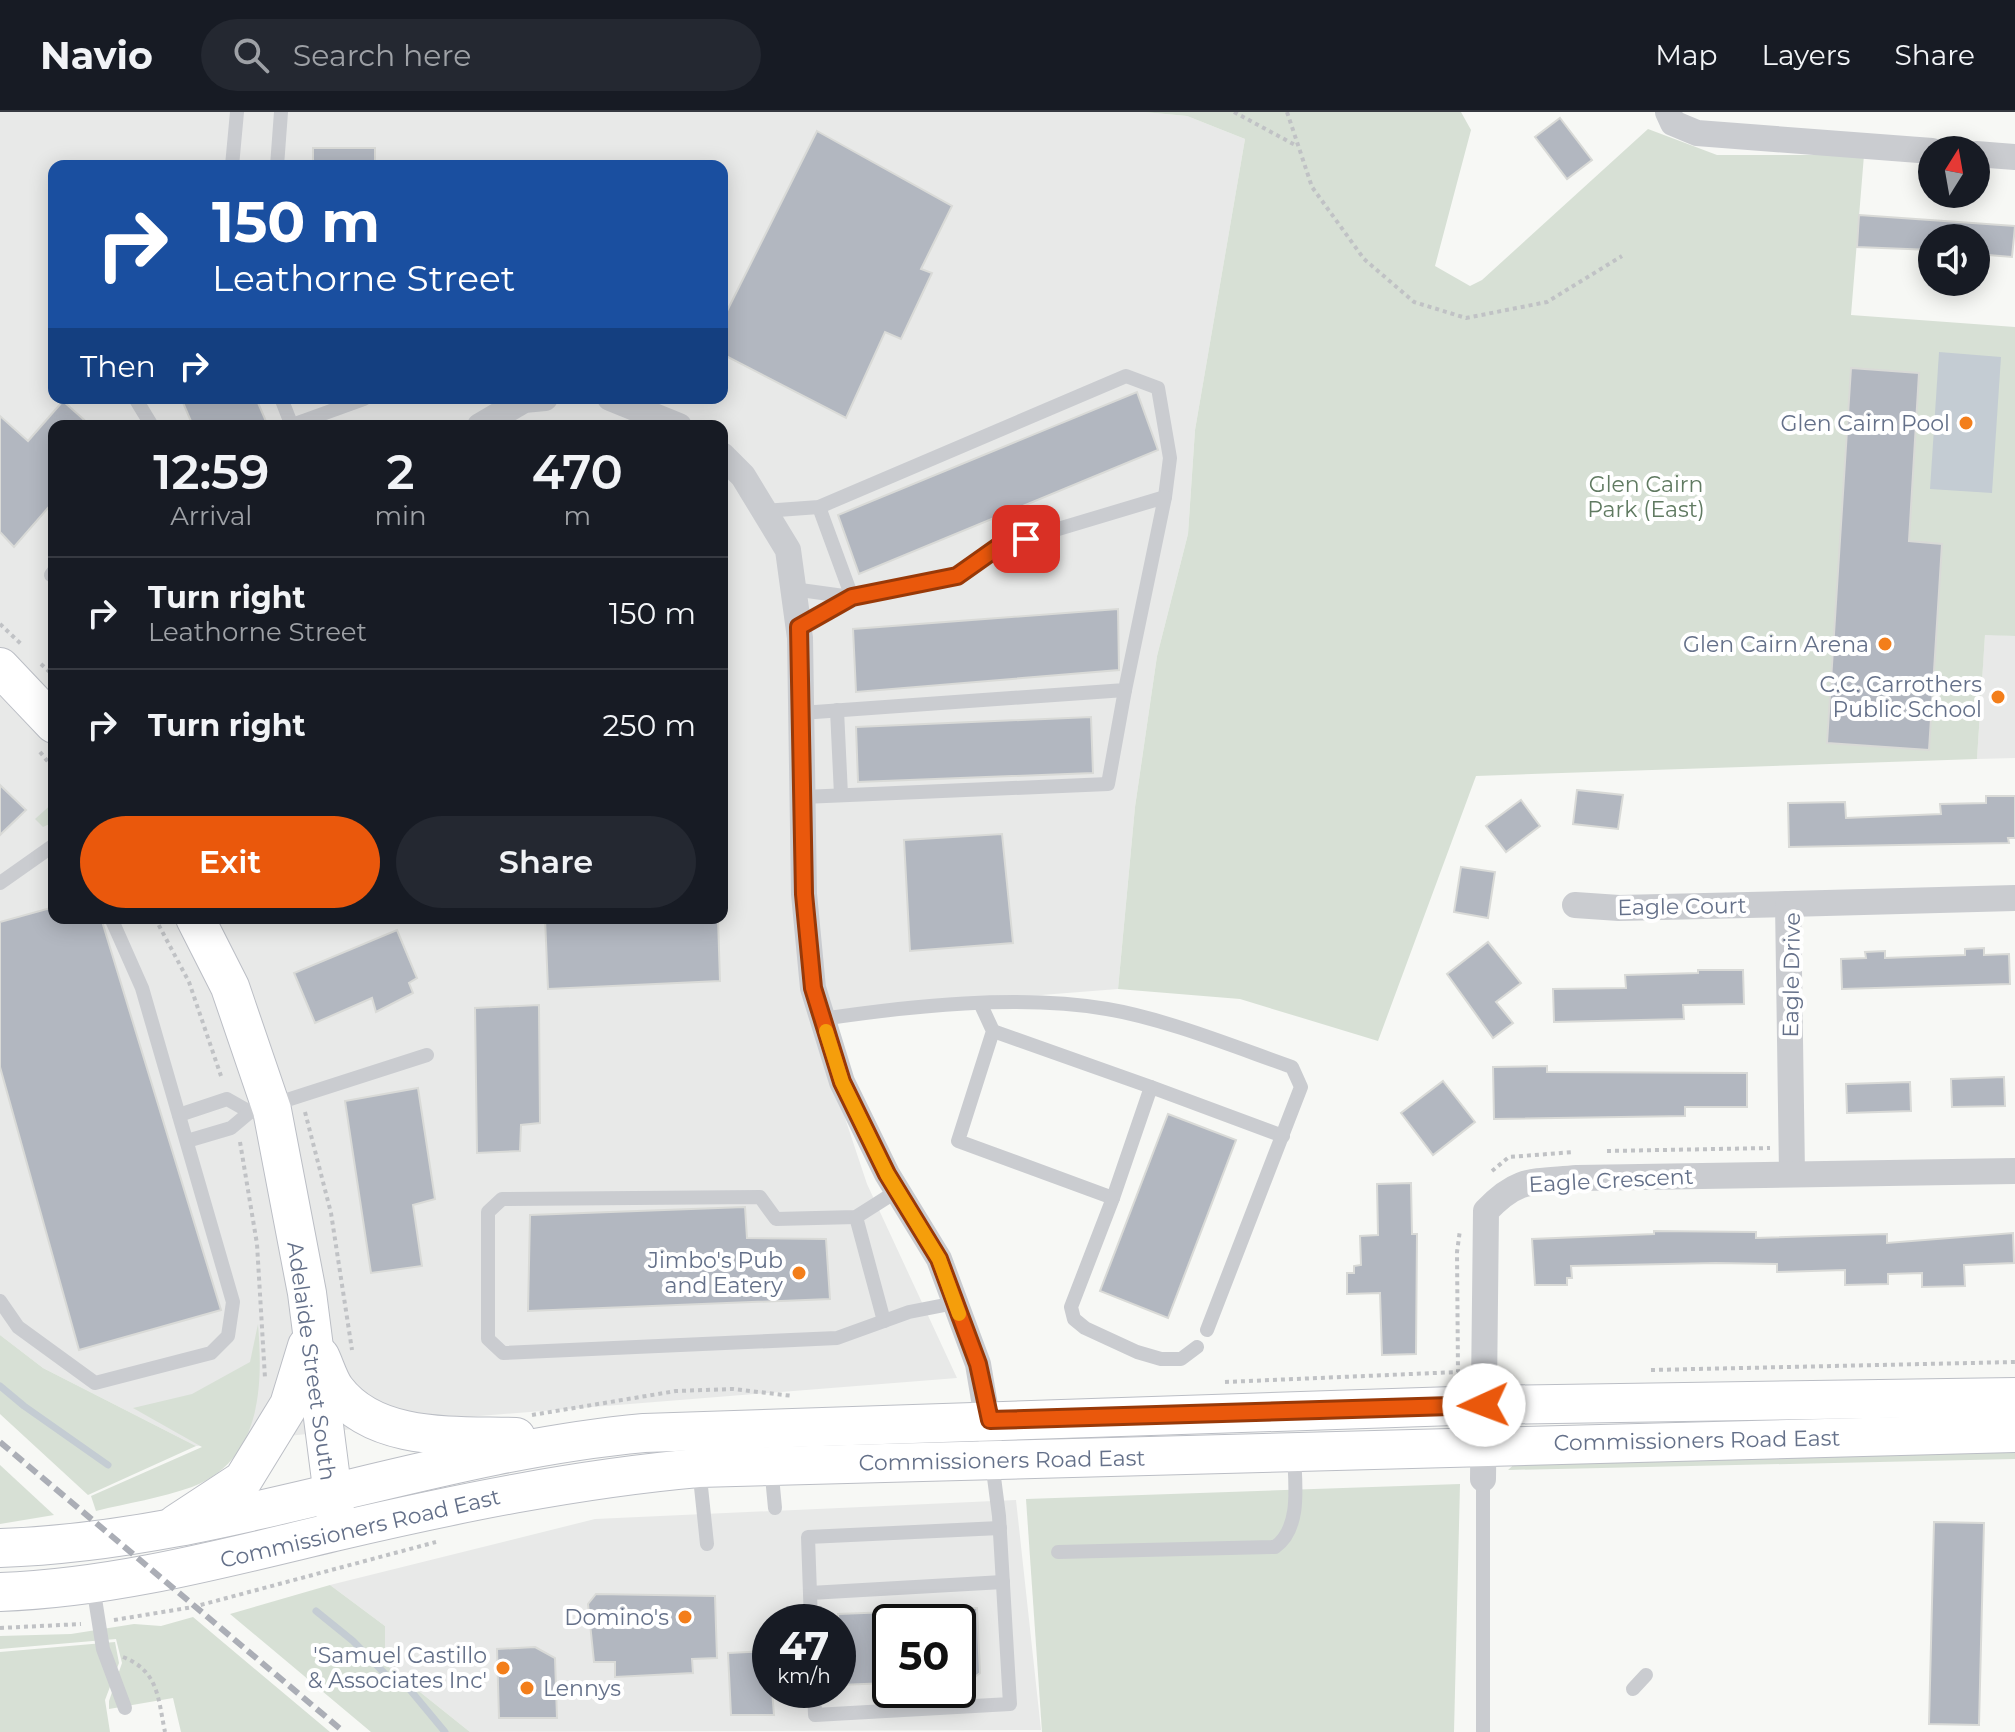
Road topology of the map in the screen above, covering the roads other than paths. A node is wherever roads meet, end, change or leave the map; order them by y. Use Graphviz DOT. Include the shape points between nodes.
graph roads {
  1 [pos="237,112"];
  2 [pos="281,112"];
  3 [pos="1668,112"];
  4 [pos="1918,150"];
  5 [pos="1990,155"];
  6 [pos="2015,157"];
  7 [pos="233,160"];
  8 [pos="277,160"];
  9 [pos="351,404"];
  10 [pos="517,404"];
  11 [pos="625,404"];
  12 [pos="308,420"];
  13 [pos="490,420"];
  14 [pos="664,420"];
  15 [pos="728,461"];
  16 [pos="1165,497"];
  17 [pos="819,507"];
  18 [pos="764,511"];
  19 [pos="793,589"];
  20 [pos="852,597"];
  21 [pos="799,627"];
  22 [pos="0,667"];
  23 [pos="1125,690"];
  24 [pos="837,710"];
  25 [pos="801,713"];
  26 [pos="48,718"];
  27 [pos="841,795"];
  28 [pos="803,797"];
  29 [pos="48,849"];
  30 [pos="0,883"];
  31 [pos="2015,898"];
  32 [pos="1788,904"];
  33 [pos="1575,905"];
  34 [pos="114,924"];
  35 [pos="198,924"];
  36 [pos="981,1005"];
  37 [pos="822,1019"];
  38 [pos="993,1031"];
  39 [pos="427,1055"];
  40 [pos="1151,1087"];
  41 [pos="274,1105"];
  42 [pos="179,1115"];
  43 [pos="1283,1136"];
  44 [pos="187,1141"];
  45 [pos="2015,1171"];
  46 [pos="1792,1174"];
  47 [pos="897,1191"];
  48 [pos="1113,1198"];
  49 [pos="856,1217"];
  50 [pos="0,1301"];
  51 [pos="955,1303"];
  52 [pos="884,1321"];
  53 [pos="1207,1330"];
  54 [pos="311,1335"];
  55 [pos="1197,1347"];
  56 [pos="2015,1397"];
  57 [pos="1484,1405"];
  58 [pos="990,1420"];
  59 [pos="2015,1433"];
  60 [pos="583,1438"];
  61 [pos="1294,1452"];
  62 [pos="992,1461"];
  63 [pos="1484,1462"];
  64 [pos="771,1466"];
  65 [pos="698,1468"];
  66 [pos="775,1508"];
  67 [pos="335,1514"];
  68 [pos="1000,1528"];
  69 [pos="164,1533"];
  70 [pos="707,1544"];
  71 [pos="0,1548"];
  72 [pos="1058,1552"];
  73 [pos="92,1582"];
  74 [pos="1003,1582"];
  75 [pos="0,1592"];
  76 [pos="810,1593"];
  77 [pos="810,1604"];
  78 [pos="1646,1675"];
  79 [pos="1633,1689"];
  80 [pos="125,1708"];
  81 [pos="815,1708"];
  82 [pos="1483,1732"];
  1 -- 7 [label="lane"];
  2 -- 8 [label="lane"];
  3 -- 4 [label="street" via="1673,123 1697,133"];
  5 -- 6 [label="street"];
  9 -- 12 [label="lane"];
  10 -- 13 [label="street"];
  11 -- 14 [label="street"];
  15 -- 18 [label="street"];
  16 -- 17 [label="lane" via="1170,458 1158,388 1126,376"];
  16 -- 20 [label="lane" via="998,547 957,576"];
  16 -- 23 [label="lane"];
  17 -- 18 [label="lane"];
  17 -- 20 [label="lane"];
  18 -- 19 [label="street" via="788,550"];
  19 -- 20 [label="lane"];
  19 -- 21 [label="street"];
  20 -- 21 [label="lane"];
  21 -- 25 [label="street"];
  22 -- 26 [label="main road"];
  23 -- 24 [label="lane"];
  23 -- 27 [label="lane" via="1108,784"];
  24 -- 25 [label="lane"];
  24 -- 27 [label="lane"];
  25 -- 28 [label="street"];
  27 -- 28 [label="lane"];
  28 -- 37 [label="street" via="804,894 813,988"];
  29 -- 30 [label="lane"];
  31 -- 32 [label="street, Eagle Drive"];
  32 -- 33 [label="street, Eagle Court"];
  32 -- 46 [label="street, Eagle Drive"];
  34 -- 42 [label="lane" via="142,988"];
  35 -- 41 [label="main road, Adelaide Street South" via="230,987"];
  36 -- 37 [label="lane"];
  36 -- 38 [label="lane"];
  36 -- 43 [label="lane" via="1107,1009 1292,1067 1301,1087"];
  37 -- 47 [label="street" via="842,1082"];
  38 -- 40 [label="lane"];
  38 -- 48 [label="lane" via="958,1141"];
  39 -- 41 [label="lane"];
  40 -- 43 [label="lane"];
  40 -- 48 [label="lane"];
  41 -- 42 [label="lane" via="227,1099"];
  41 -- 44 [label="lane" via="231,1128"];
  41 -- 54 [label="main road, Adelaide Street South"];
  42 -- 44 [label="lane"];
  43 -- 53 [label="lane"];
  44 -- 50 [label="lane" via="233,1302 228,1336 211,1353 95,1383 18,1327"];
  45 -- 46 [label="street, Eagle Crescent"];
  46 -- 57 [label="street, Eagle Crescent" via="1577,1178 1506,1189 1486,1211"];
  47 -- 49 [label="lane"];
  47 -- 51 [label="street" via="939,1259"];
  48 -- 55 [label="lane" via="1071,1307 1074,1319 1161,1359 1181,1359"];
  49 -- 52 [label="lane"];
  49 -- 52 [label="lane" via="776,1219 760,1197 502,1199 488,1212 488,1339 503,1353 837,1338"];
  51 -- 52 [label="lane"];
  51 -- 58 [label="street" via="978,1364"];
  54 -- 60 [label="main road" via="336,1390 370,1419 422,1434"];
  54 -- 67 [label="main road, Adelaide Street South"];
  54 -- 69 [label="main road" via="289,1405 243,1480"];
  56 -- 57 [label="main road, Commissioners Road East"];
  57 -- 58 [label="main road, Commissioners Road East"];
  57 -- 63 [label="street, Eagle Crescent"];
  58 -- 60 [label="main road, Commissioners Road East"];
  58 -- 62 [label="street"];
  59 -- 63 [label="main road, Commissioners Road East"];
  60 -- 67 [label="main road, Commissioners Road East" via="448,1465"];
  61 -- 62 [label="main road, Commissioners Road East"];
  61 -- 63 [label="main road, Commissioners Road East"];
  61 -- 72 [label="lane" via="1292,1521 1287,1538 1275,1547"];
  62 -- 64 [label="main road, Commissioners Road East"];
  62 -- 68 [label="lane"];
  63 -- 82 [label="lane"];
  64 -- 65 [label="main road, Commissioners Road East"];
  64 -- 66 [label="lane"];
  65 -- 67 [label="main road, Commissioners Road East"];
  65 -- 70 [label="lane"];
  67 -- 69 [label="main road, Commissioners Road East"];
  67 -- 73 [label="main road, Commissioners Road East" via="179,1569"];
  68 -- 74 [label="lane"];
  68 -- 76 [label="lane" via="808,1537"];
  69 -- 71 [label="main road, Commissioners Road East"];
  73 -- 75 [label="main road, Commissioners Road East"];
  73 -- 80 [label="lane" via="103,1649"];
  74 -- 76 [label="lane"];
  74 -- 81 [label="lane" via="1010,1704 815,1715"];
  76 -- 77 [label="lane"];
  78 -- 79 [label="lane"];
}
